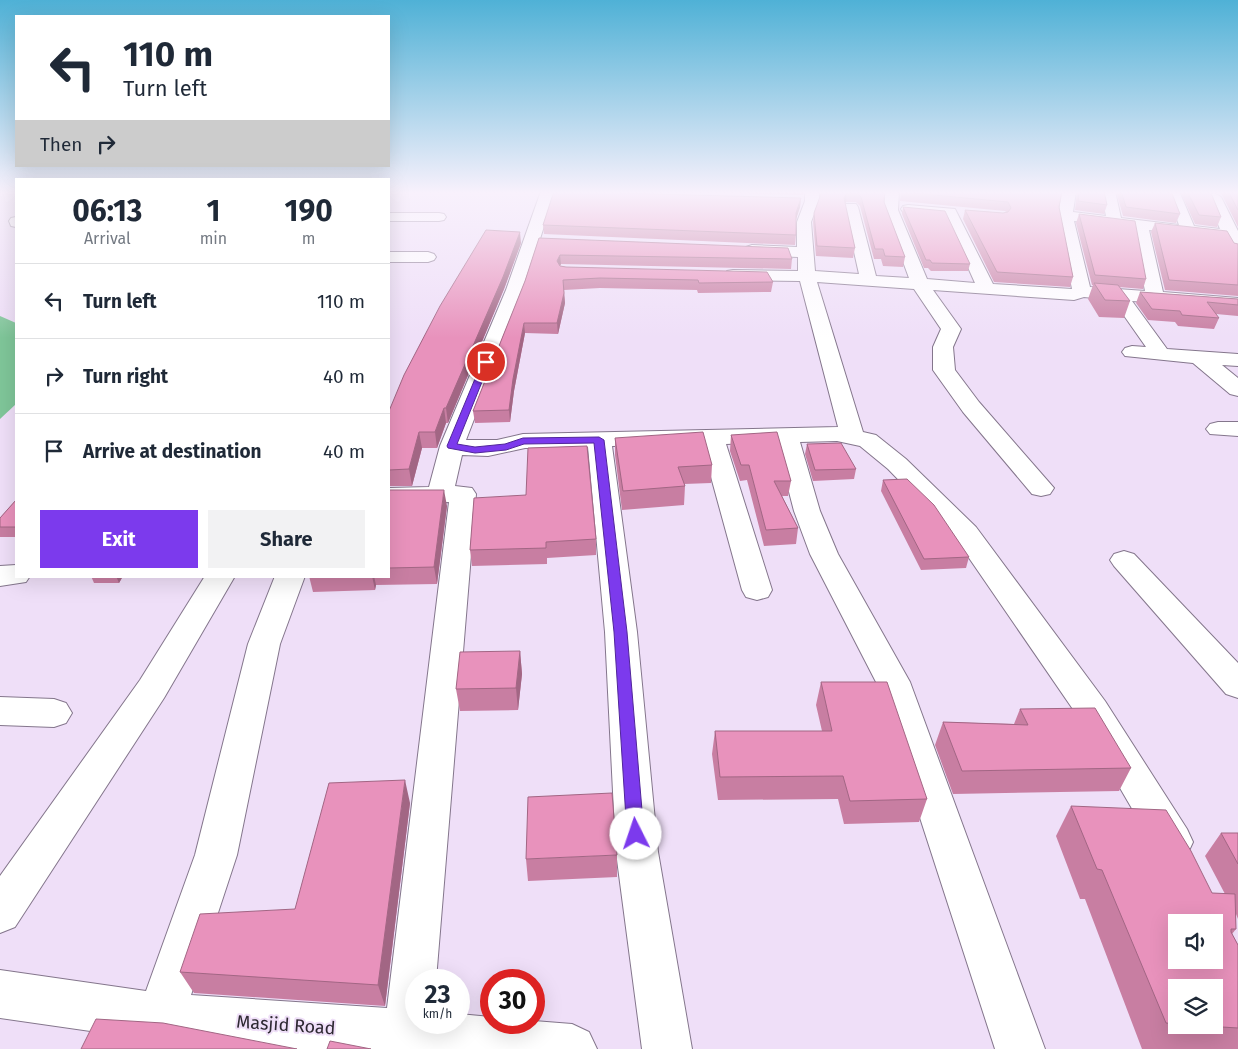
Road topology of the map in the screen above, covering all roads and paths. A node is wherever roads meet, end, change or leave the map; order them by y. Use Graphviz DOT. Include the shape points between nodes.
graph roads {
  1 [pos="542,240"];
  2 [pos="805,240"];
  3 [pos="859,240"];
  4 [pos="903,240"];
  5 [pos="963,240"];
  6 [pos="1070,240"];
  7 [pos="1143,240"];
  8 [pos="737,249"];
  9 [pos="806,252"];
  10 [pos="390,257"];
  11 [pos="428,257"];
  12 [pos="718,275"];
  13 [pos="806,276"];
  14 [pos="870,281"];
  15 [pos="920,284"];
  16 [pos="986,288"];
  17 [pos="1082,292"];
  18 [pos="1118,294"];
  19 [pos="1155,297"];
  20 [pos="1231,303"];
  21 [pos="1238,321"];
  22 [pos="1132,352"];
  23 [pos="1161,354"];
  24 [pos="1199,357"];
  25 [pos="1238,360"];
  26 [pos="1238,389"];
  27 [pos="786,435"];
  28 [pos="853,437"];
  29 [pos="712,438"];
  30 [pos="599,440"];
  31 [pos="452,446"];
  32 [pos="1041,488"];
  33 [pos="440,495"];
  34 [pos="390,496"];
  35 [pos="1124,560"];
  36 [pos="15,575"];
  37 [pos="0,576"];
  38 [pos="219,578"];
  39 [pos="289,578"];
  40 [pos="757,590"];
  41 [pos="1238,685"];
  42 [pos="0,711"];
  43 [pos="54,713"];
  44 [pos="1187,867"];
  45 [pos="0,912"];
  46 [pos="414,969"];
  47 [pos="0,994"];
  48 [pos="160,1017"];
  49 [pos="405,1034"];
  50 [pos="408,1034"];
  51 [pos="572,1049"];
  52 [pos="667,1049"];
  53 [pos="1020,1049"];
  1 -- 31 [label="street" via="515,290"];
  2 -- 9 [label="street"];
  3 -- 14 [label="street"];
  4 -- 15 [label="street"];
  5 -- 16 [label="street"];
  6 -- 17 [label="street"];
  7 -- 19 [label="street"];
  8 -- 9 [label="street"];
  9 -- 13 [label="street"];
  10 -- 11 [label="street"];
  12 -- 13 [label="street"];
  13 -- 14 [label="street"];
  13 -- 28 [label="street"];
  14 -- 15 [label="street"];
  15 -- 16 [label="street"];
  15 -- 32 [label="street" via="951,329 944,347 944,370 971,407"];
  16 -- 17 [label="street" via="1068,294"];
  17 -- 18 [label="street"];
  18 -- 19 [label="street"];
  18 -- 23 [label="street"];
  19 -- 20 [label="street"];
  20 -- 21 [label="street"];
  22 -- 23 [label="street"];
  23 -- 24 [label="street"];
  24 -- 25 [label="street"];
  24 -- 26 [label="street"];
  27 -- 28 [label="street" via="837,434"];
  27 -- 29 [label="street"];
  27 -- 53 [label="street" via="807,511 824,554 893,682"];
  28 -- 44 [label="street" via="868,440 897,464 966,533 1093,711"];
  29 -- 30 [label="street"];
  29 -- 40 [label="street"];
  30 -- 31 [label="street" via="523,441 506,447 475,450"];
  30 -- 52 [label="street" via="621,632 637,852"];
  31 -- 33 [label="street"];
  33 -- 34 [label="street"];
  33 -- 46 [label="street" via="463,494"];
  35 -- 41 [label="street"];
  36 -- 37 [label="street"];
  38 -- 45 [label="street" via="152,690"];
  39 -- 48 [label="street" via="264,644 216,855"];
  42 -- 43 [label="street"];
  47 -- 48 [label="street, Masjid Road"];
  48 -- 49 [label="street, Masjid Road"];
  50 -- 51 [label="street, Masjid Road"];
}
